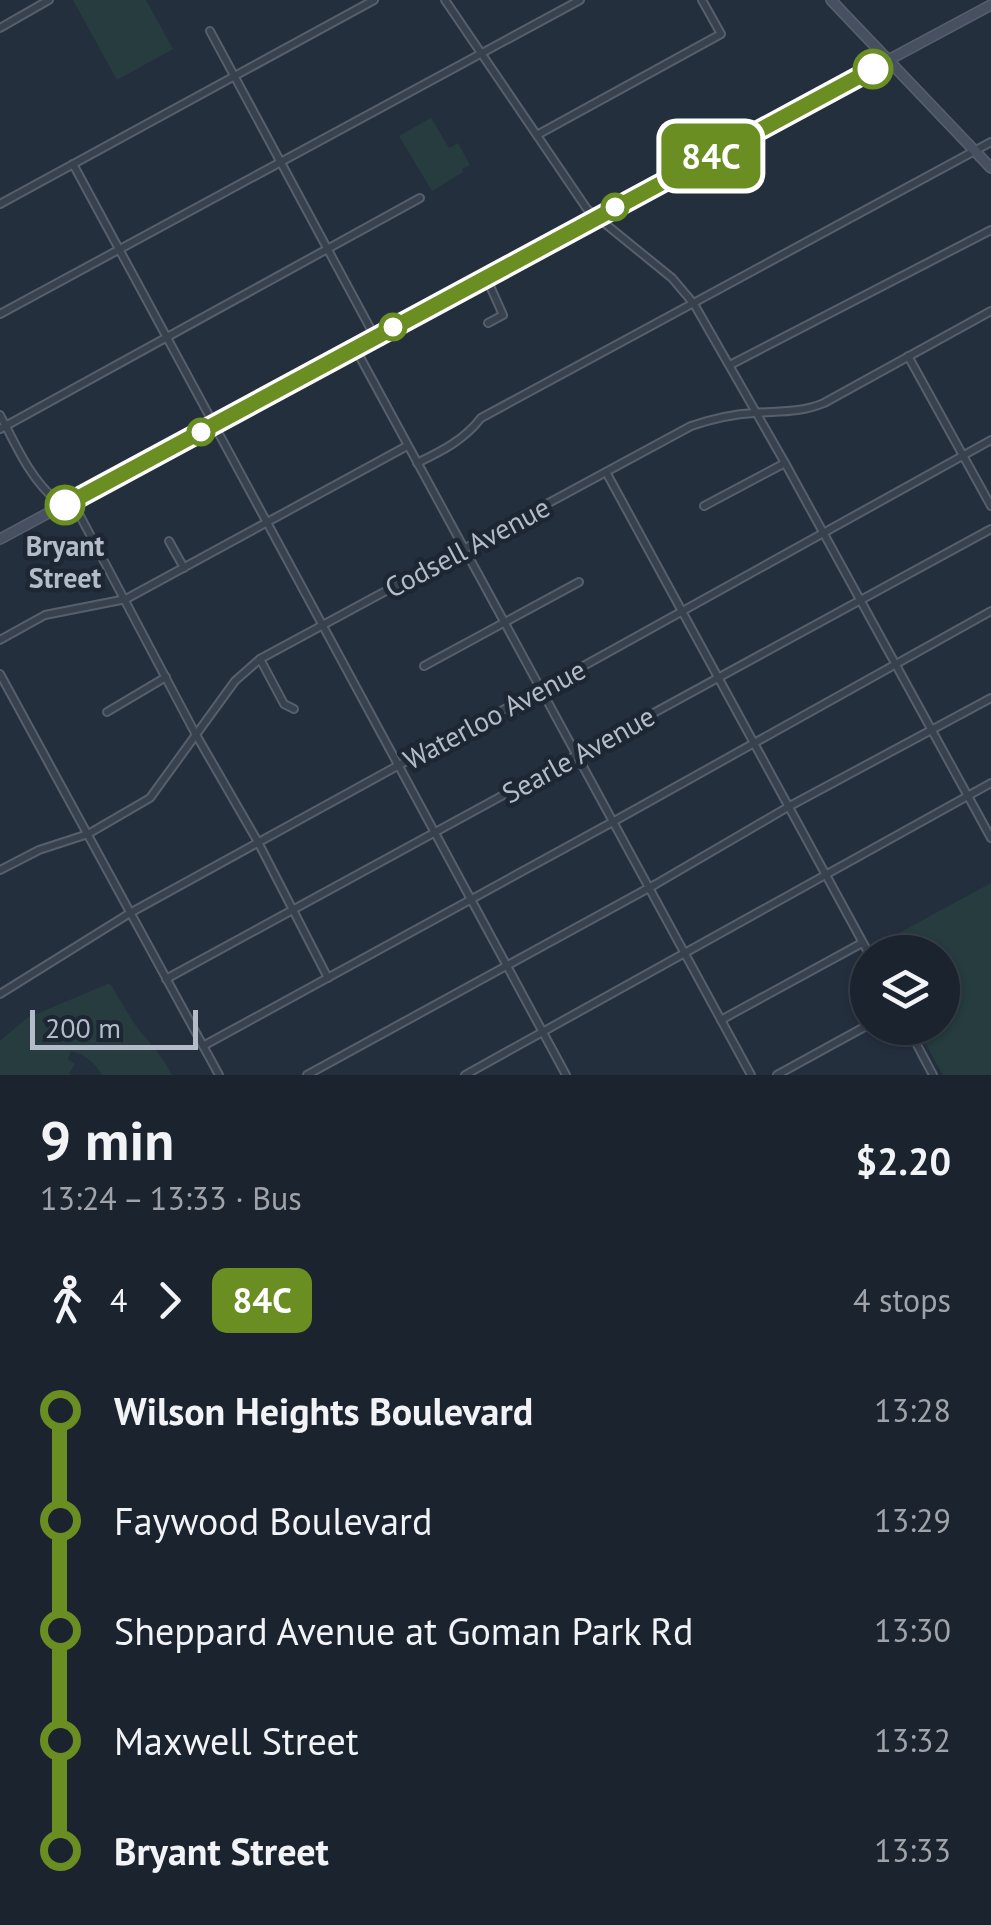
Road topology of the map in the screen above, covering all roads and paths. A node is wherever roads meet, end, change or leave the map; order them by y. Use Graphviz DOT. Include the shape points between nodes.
graph roads {
  1 [pos="49,0"];
  2 [pos="374,0"];
  3 [pos="445,0"];
  4 [pos="580,0"];
  5 [pos="702,0"];
  6 [pos="831,0"];
  7 [pos="991,5"];
  8 [pos="0,28"];
  9 [pos="210,31"];
  10 [pos="482,54"];
  11 [pos="889,60"];
  12 [pos="235,76"];
  13 [pos="537,136"];
  14 [pos="991,142"];
  15 [pos="974,150"];
  16 [pos="281,161"];
  17 [pos="74,164"];
  18 [pos="991,168"];
  19 [pos="420,198"];
  20 [pos="0,204"];
  21 [pos="596,217"];
  22 [pos="991,230"];
  23 [pos="118,248"];
  24 [pos="329,250"];
  25 [pos="486,277"];
  26 [pos="694,304"];
  27 [pos="991,311"];
  28 [pos="0,314"];
  29 [pos="488,323"];
  30 [pos="167,337"];
  31 [pos="374,337"];
  32 [pos="355,348"];
  33 [pos="908,356"];
  34 [pos="730,365"];
  35 [pos="757,412"];
  36 [pos="0,415"];
  37 [pos="214,425"];
  38 [pos="3,427"];
  39 [pos="991,440"];
  40 [pos="407,446"];
  41 [pos="963,454"];
  42 [pos="417,463"];
  43 [pos="786,464"];
  44 [pos="606,472"];
  45 [pos="65,505"];
  46 [pos="704,506"];
  47 [pos="991,506"];
  48 [pos="266,524"];
  49 [pos="991,529"];
  50 [pos="823,533"];
  51 [pos="0,540"];
  52 [pos="169,541"];
  53 [pos="464,548"];
  54 [pos="184,568"];
  55 [pos="579,582"];
  56 [pos="126,599"];
  57 [pos="860,601"];
  58 [pos="682,610"];
  59 [pos="991,612"];
  60 [pos="504,622"];
  61 [pos="324,624"];
  62 [pos="0,640"];
  63 [pos="260,659"];
  64 [pos="894,664"];
  65 [pos="424,666"];
  66 [pos="0,674"];
  67 [pos="166,678"];
  68 [pos="719,678"];
  69 [pos="541,690"];
  70 [pos="991,698"];
  71 [pos="294,710"];
  72 [pos="106,712"];
  73 [pos="931,730"];
  74 [pos="195,733"];
  75 [pos="753,742"];
  76 [pos="577,755"];
  77 [pos="399,765"];
  78 [pos="991,784"];
  79 [pos="968,796"];
  80 [pos="788,808"];
  81 [pos="613,822"];
  82 [pos="435,832"];
  83 [pos="88,834"];
  84 [pos="991,838"];
  85 [pos="258,842"];
  86 [pos="0,870"];
  87 [pos="824,874"];
  88 [pos="649,888"];
  89 [pos="472,900"];
  90 [pos="293,910"];
  91 [pos="130,913"];
  92 [pos="858,935"];
  93 [pos="850,950"];
  94 [pos="685,954"];
  95 [pos="507,966"];
  96 [pos="328,978"];
  97 [pos="166,979"];
  98 [pos="0,994"];
  99 [pos="722,1020"];
  100 [pos="543,1032"];
  101 [pos="850,1035"];
  102 [pos="917,1045"];
  103 [pos="203,1046"];
  104 [pos="219,1075"];
  105 [pos="307,1075"];
  106 [pos="464,1075"];
  107 [pos="566,1075"];
  108 [pos="751,1075"];
  109 [pos="778,1075"];
  110 [pos="933,1075"];
  1 -- 8 [label="street"];
  2 -- 12 [label="street"];
  3 -- 10 [label="street"];
  4 -- 10 [label="street"];
  5 -- 13 [label="street" via="720,34"];
  6 -- 11 [label="main road"];
  7 -- 11 [label="main road"];
  9 -- 12 [label="street"];
  10 -- 13 [label="street"];
  10 -- 16 [label="street"];
  11 -- 15 [label="main road"];
  11 -- 21 [label="main road"];
  12 -- 16 [label="street"];
  12 -- 17 [label="street"];
  13 -- 21 [label="street"];
  14 -- 15 [label="street"];
  15 -- 18 [label="main road"];
  15 -- 26 [label="street"];
  16 -- 23 [label="street"];
  16 -- 24 [label="street"];
  17 -- 20 [label="street"];
  17 -- 23 [label="street"];
  19 -- 24 [label="street"];
  21 -- 25 [label="main road"];
  21 -- 26 [label="street"];
  22 -- 34 [label="street"];
  23 -- 28 [label="street"];
  23 -- 30 [label="street"];
  24 -- 30 [label="street"];
  24 -- 31 [label="street"];
  25 -- 29 [label="street" via="503,316"];
  25 -- 31 [label="main road"];
  26 -- 34 [label="street"];
  26 -- 42 [label="street" via="481,418 452,446"];
  27 -- 33 [label="street, Codsell Avenue"];
  30 -- 37 [label="street"];
  30 -- 38 [label="street"];
  31 -- 32 [label="main road"];
  32 -- 37 [label="main road"];
  32 -- 40 [label="street"];
  33 -- 35 [label="street, Codsell Avenue" via="808,409"];
  33 -- 41 [label="street"];
  34 -- 35 [label="street"];
  35 -- 43 [label="street"];
  35 -- 44 [label="street, Codsell Avenue" via="692,426"];
  36 -- 38 [label="street"];
  37 -- 45 [label="main road"];
  37 -- 48 [label="street"];
  38 -- 45 [label="street" via="43,486"];
  39 -- 41 [label="street, Waterloo Avenue"];
  40 -- 42 [label="street"];
  40 -- 48 [label="street"];
  41 -- 47 [label="street"];
  41 -- 50 [label="street, Waterloo Avenue"];
  42 -- 53 [label="street"];
  43 -- 46 [label="street"];
  43 -- 50 [label="street"];
  44 -- 53 [label="street, Codsell Avenue"];
  44 -- 58 [label="street"];
  45 -- 51 [label="main road"];
  45 -- 56 [label="street" via="78,512"];
  48 -- 54 [label="street"];
  48 -- 61 [label="street"];
  49 -- 57 [label="street, Searle Avenue"];
  50 -- 57 [label="street"];
  50 -- 58 [label="street, Waterloo Avenue"];
  52 -- 54 [label="street"];
  53 -- 60 [label="street"];
  53 -- 61 [label="street, Codsell Avenue"];
  54 -- 56 [label="street"];
  55 -- 60 [label="street"];
  56 -- 62 [label="street" via="45,616"];
  56 -- 67 [label="street"];
  57 -- 64 [label="street"];
  57 -- 68 [label="street, Searle Avenue"];
  58 -- 68 [label="street"];
  58 -- 69 [label="street, Waterloo Avenue"];
  59 -- 64 [label="street"];
  60 -- 65 [label="street"];
  60 -- 69 [label="street"];
  61 -- 63 [label="street, Codsell Avenue"];
  61 -- 77 [label="street"];
  63 -- 71 [label="street"];
  63 -- 74 [label="street, Codsell Avenue" via="234,680"];
  64 -- 73 [label="street"];
  64 -- 75 [label="street"];
  66 -- 83 [label="street"];
  67 -- 72 [label="street"];
  67 -- 74 [label="street"];
  68 -- 75 [label="street"];
  68 -- 76 [label="street, Searle Avenue"];
  69 -- 76 [label="street"];
  69 -- 77 [label="street, Waterloo Avenue"];
  70 -- 73 [label="street"];
  73 -- 79 [label="street"];
  73 -- 80 [label="street"];
  74 -- 83 [label="street, Codsell Avenue" via="150,798"];
  74 -- 85 [label="street"];
  75 -- 80 [label="street"];
  75 -- 81 [label="street"];
  76 -- 81 [label="street"];
  76 -- 82 [label="street, Searle Avenue"];
  77 -- 82 [label="street"];
  77 -- 85 [label="street, Waterloo Avenue"];
  78 -- 79 [label="street"];
  79 -- 84 [label="street"];
  79 -- 87 [label="street"];
  80 -- 87 [label="street"];
  80 -- 88 [label="street"];
  81 -- 88 [label="street"];
  81 -- 89 [label="street"];
  82 -- 89 [label="street"];
  82 -- 90 [label="street, Searle Avenue"];
  83 -- 86 [label="street, Codsell Avenue"];
  83 -- 91 [label="street"];
  85 -- 90 [label="street"];
  85 -- 91 [label="street, Waterloo Avenue"];
  87 -- 92 [label="street"];
  87 -- 94 [label="street"];
  88 -- 94 [label="street"];
  88 -- 95 [label="street"];
  89 -- 95 [label="street"];
  89 -- 96 [label="street"];
  90 -- 96 [label="street"];
  90 -- 97 [label="street, Searle Avenue"];
  91 -- 97 [label="street"];
  91 -- 98 [label="street, Waterloo Avenue"];
  93 -- 99 [label="street"];
  94 -- 99 [label="street"];
  94 -- 100 [label="street"];
  95 -- 100 [label="street"];
  95 -- 105 [label="street"];
  96 -- 103 [label="street"];
  97 -- 103 [label="street"];
  99 -- 108 [label="street"];
  100 -- 106 [label="street"];
  100 -- 107 [label="street"];
  101 -- 109 [label="street"];
  102 -- 110 [label="street"];
  103 -- 104 [label="street"];
}
